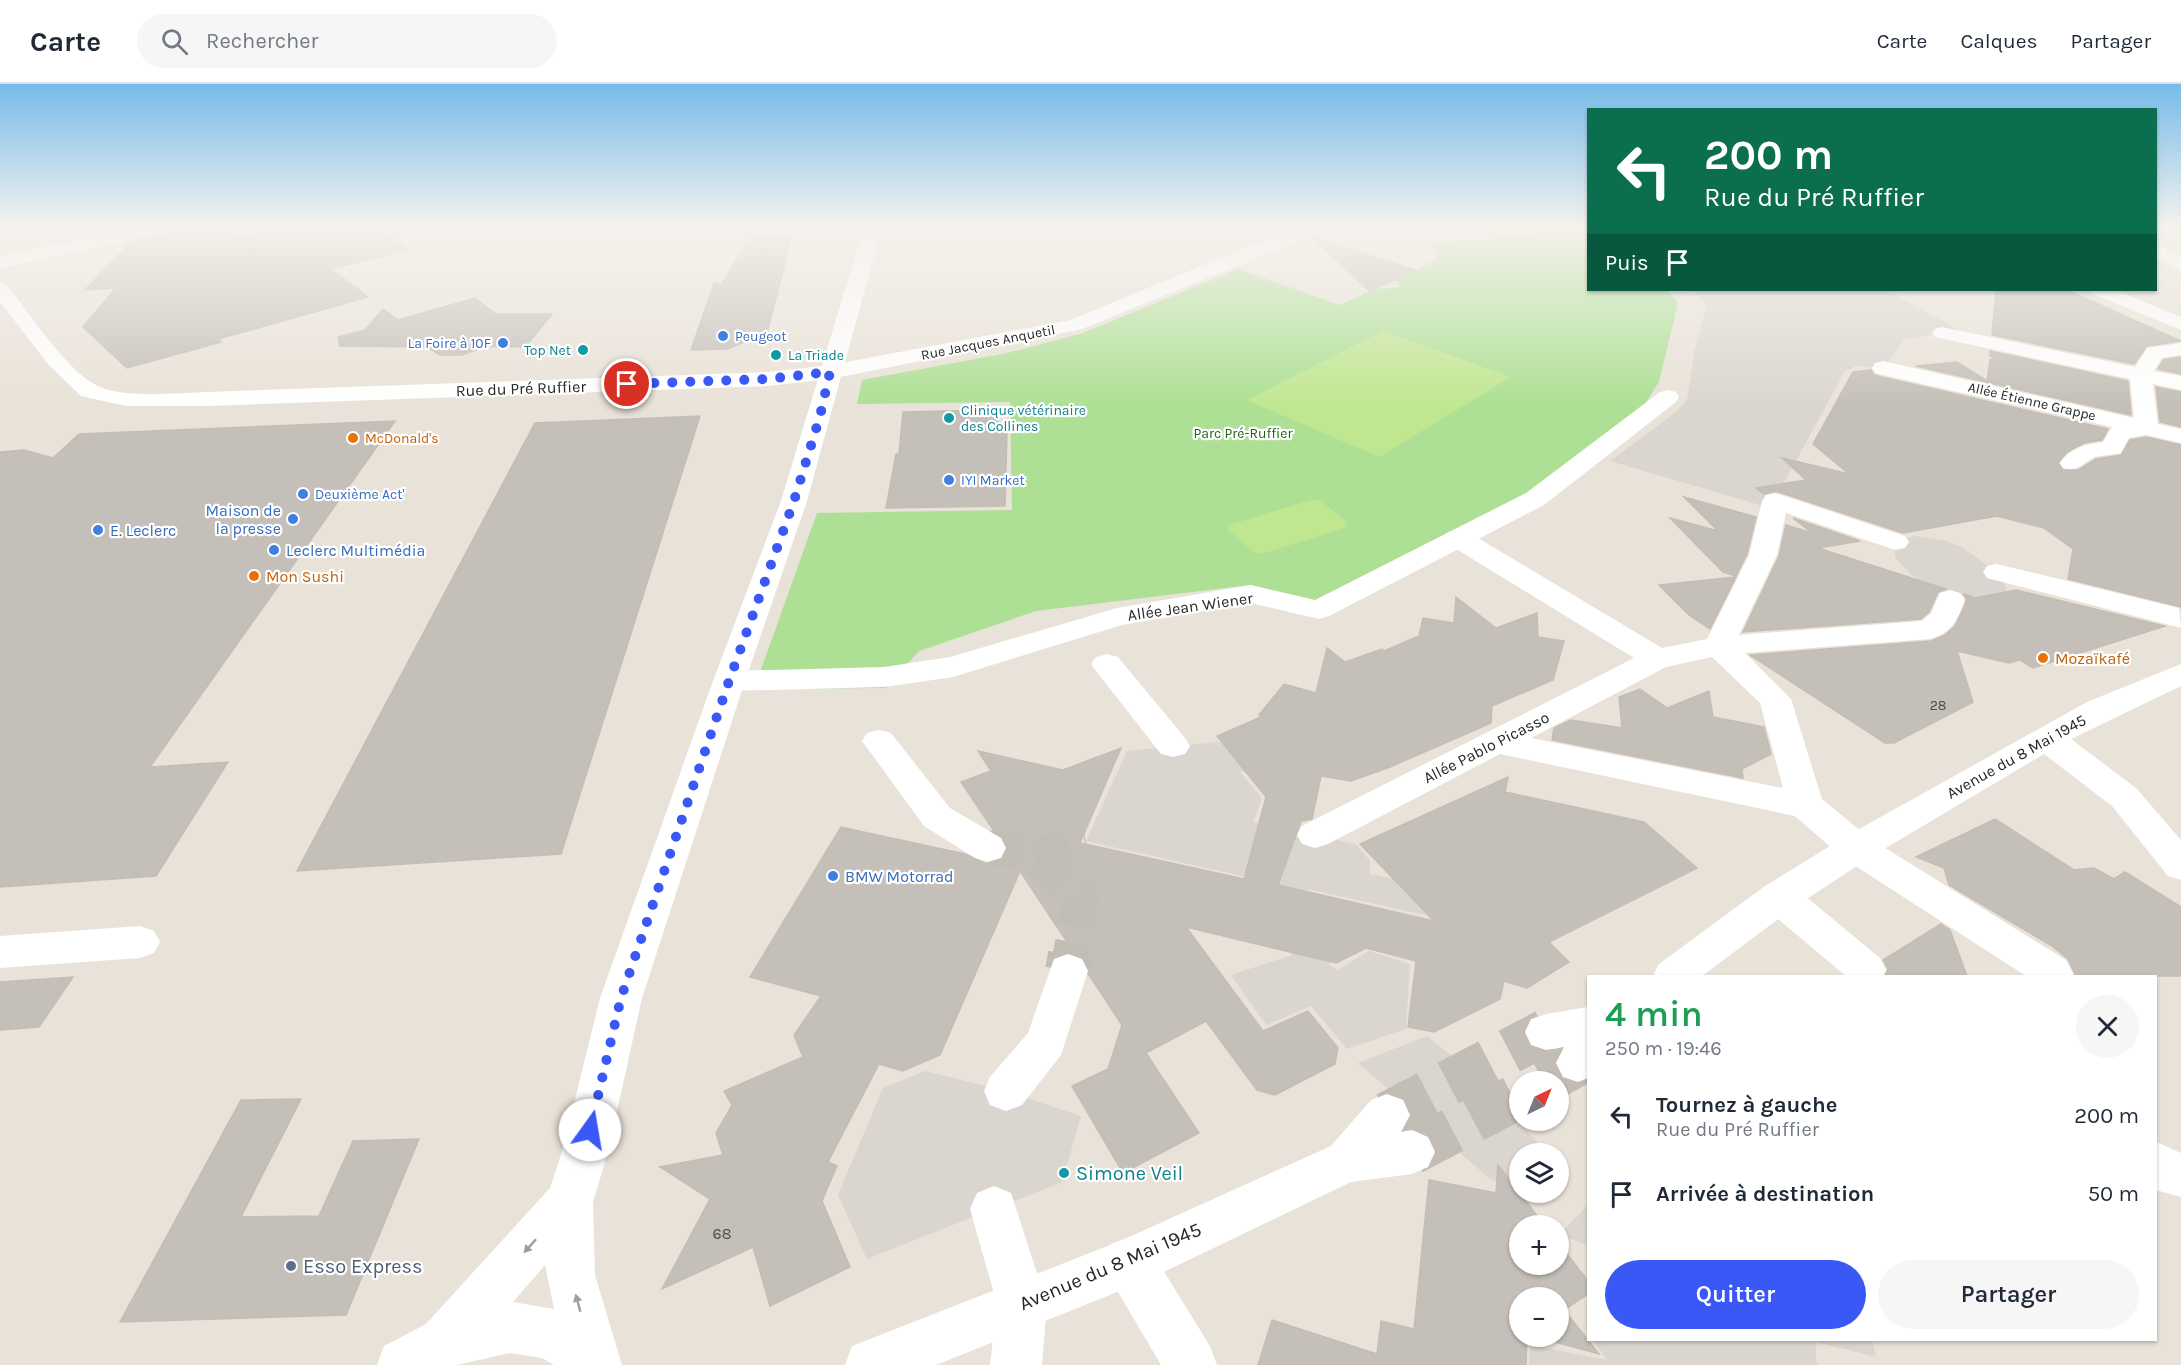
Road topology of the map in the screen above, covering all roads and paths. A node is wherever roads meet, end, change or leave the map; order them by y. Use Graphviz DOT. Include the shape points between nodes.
graph roads {
  1 [pos="855,287"];
  2 [pos="1169,287"];
  3 [pos="0,289"];
  4 [pos="2102,291"];
  5 [pos="2138,306"];
  6 [pos="2181,306"];
  7 [pos="2181,324"];
  8 [pos="1942,333"];
  9 [pos="2181,349"];
  10 [pos="1883,368"];
  11 [pos="830,372"];
  12 [pos="2018,373"];
  13 [pos="2141,374"];
  14 [pos="2181,383"];
  15 [pos="1668,397"];
  16 [pos="2147,428"];
  17 [pos="2181,436"];
  18 [pos="2072,463"];
  19 [pos="1458,538"];
  20 [pos="1894,542"];
  21 [pos="1997,572"];
  22 [pos="1950,599"];
  23 [pos="2181,619"];
  24 [pos="1719,646"];
  25 [pos="1657,659"];
  26 [pos="1107,664"];
  27 [pos="2181,674"];
  28 [pos="729,681"];
  29 [pos="2044,739"];
  30 [pos="879,741"];
  31 [pos="1496,742"];
  32 [pos="1173,746"];
  33 [pos="1806,805"];
  34 [pos="1315,835"];
  35 [pos="988,848"];
  36 [pos="1856,848"];
  37 [pos="2181,866"];
  38 [pos="1779,897"];
  39 [pos="140,942"];
  40 [pos="0,952"];
  41 [pos="1866,970"];
  42 [pos="1068,971"];
  43 [pos="1674,975"];
  44 [pos="2054,975"];
  45 [pos="1546,1032"];
  46 [pos="1585,1045"];
  47 [pos="1006,1091"];
  48 [pos="1387,1115"];
  49 [pos="1412,1152"];
  50 [pos="1347,1161"];
  51 [pos="2157,1165"];
  52 [pos="2181,1175"];
  53 [pos="569,1202"];
  54 [pos="994,1209"];
  55 [pos="1129,1262"];
  56 [pos="1022,1304"];
  57 [pos="424,1354"];
  58 [pos="595,1362"];
  59 [pos="872,1365"];
  60 [pos="1016,1365"];
  61 [pos="1191,1365"];
  1 -- 11 [label="street"];
  2 -- 11 [label="street, Rue Jacques Anquetil" via="1075,325"];
  3 -- 11 [label="street, Rue du Pré Ruffier" via="63,367 89,391 111,397 158,399 603,385 768,379"];
  4 -- 5 [label="street"];
  5 -- 6 [label="street"];
  5 -- 7 [label="street"];
  8 -- 12 [label="street"];
  9 -- 13 [label="street" via="2155,353"];
  10 -- 12 [label="street, Allée Étienne Grappe"];
  11 -- 28 [label="street" via="794,501"];
  12 -- 13 [label="street"];
  12 -- 16 [label="street, Allée Étienne Grappe"];
  13 -- 14 [label="street"];
  13 -- 16 [label="street"];
  15 -- 19 [label="street, Allée Jean Wiener" via="1534,499"];
  16 -- 17 [label="street, Allée Étienne Grappe"];
  16 -- 18 [label="street" via="2119,434 2112,448 2088,451"];
  19 -- 25 [label="street"];
  19 -- 28 [label="street, Allée Jean Wiener" via="1319,610 1251,594 1117,617 952,667 884,677"];
  20 -- 24 [label="street" via="1774,501 1763,555"];
  21 -- 23 [label="street"];
  22 -- 24 [label="street, Allée Pablo Picasso" via="1945,616 1930,630"];
  24 -- 25 [label="street, Allée Pablo Picasso"];
  24 -- 33 [label="street" via="1775,699"];
  25 -- 31 [label="street, Allée Pablo Picasso"];
  26 -- 32 [label="street"];
  27 -- 29 [label="street, Avenue du 8 Mai 1945"];
  28 -- 53 [label="street" via="621,998 585,1152"];
  29 -- 36 [label="street, Avenue du 8 Mai 1945"];
  29 -- 37 [label="street" via="2066,751 2124,797"];
  30 -- 35 [label="street" via="937,817"];
  31 -- 33 [label="street"];
  31 -- 34 [label="street, Allée Pablo Picasso"];
  33 -- 36 [label="street"];
  36 -- 38 [label="street, Avenue du 8 Mai 1945"];
  36 -- 44 [label="street"];
  38 -- 41 [label="street"];
  38 -- 43 [label="street, Avenue du 8 Mai 1945"];
  39 -- 40 [label="street"];
  42 -- 47 [label="street" via="1046,1042"];
  45 -- 46 [label="street"];
  48 -- 50 [label="street, Avenue du 8 Mai 1945"];
  49 -- 50 [label="street, Avenue du 8 Mai 1945"];
  50 -- 55 [label="street, Avenue du 8 Mai 1945"];
  51 -- 52 [label="street"];
  53 -- 57 [label="street, one-way"];
  58 -- 53 [label="street, one-way" via="570,1275"];
  54 -- 56 [label="street"];
  55 -- 56 [label="street, Avenue du 8 Mai 1945"];
  55 -- 61 [label="street"];
  56 -- 59 [label="street, Avenue du 8 Mai 1945"];
  56 -- 60 [label="street"];
  57 -- 58 [label="street" via="510,1327 550,1333"];
}
